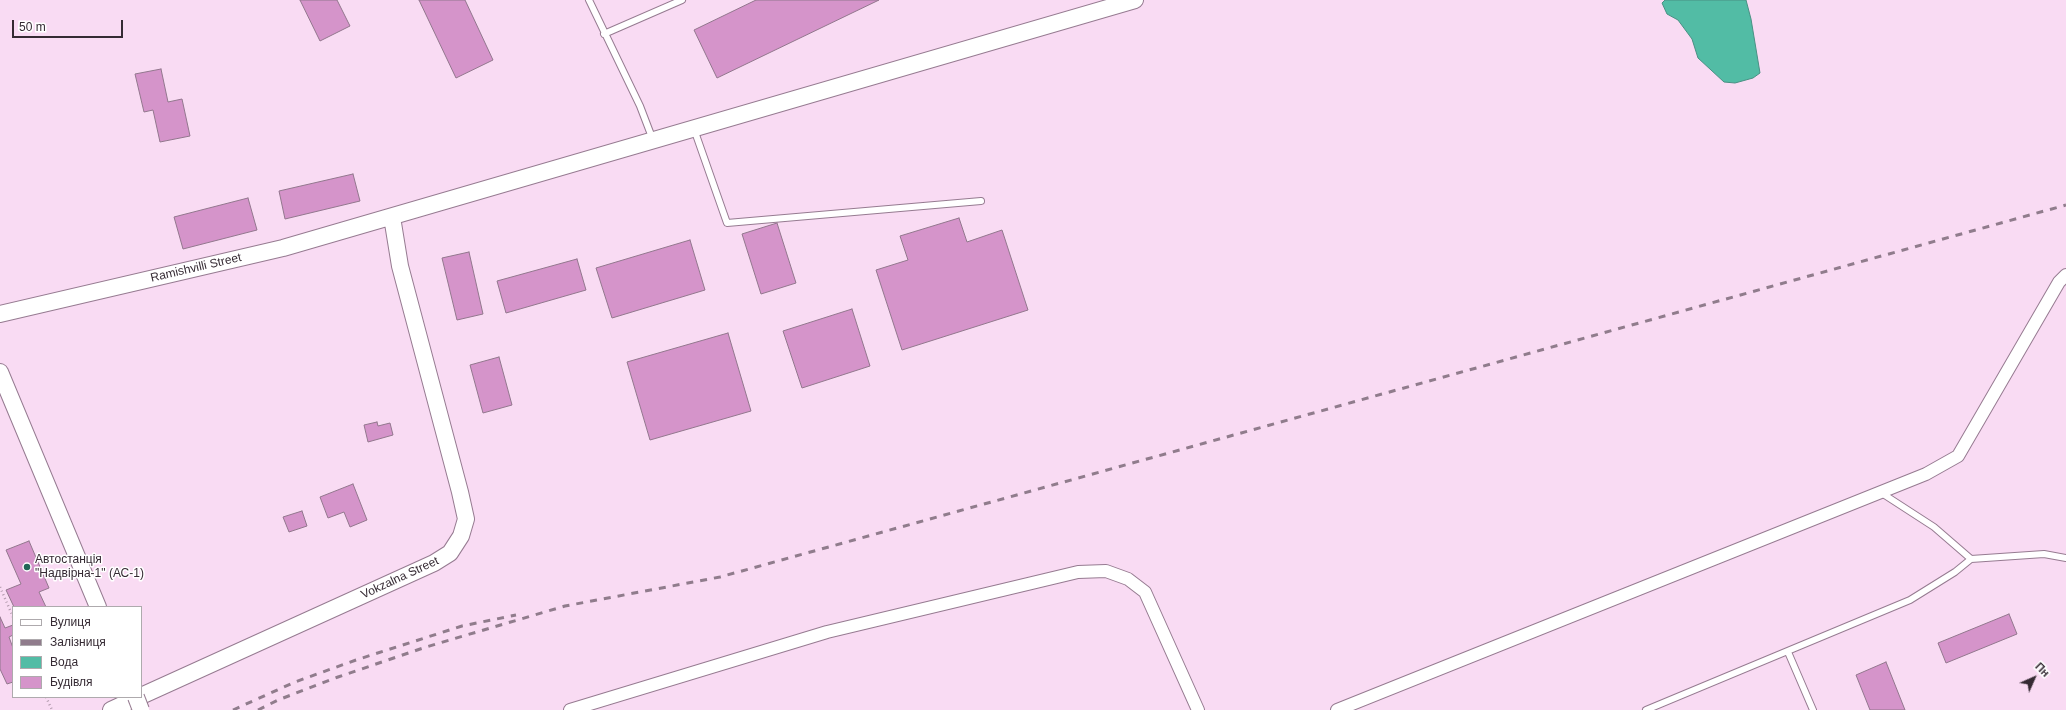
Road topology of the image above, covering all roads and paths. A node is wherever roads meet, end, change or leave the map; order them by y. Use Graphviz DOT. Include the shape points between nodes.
graph roads {
  1 [pos="589,0"];
  2 [pos="682,0"];
  3 [pos="1135,0"];
  4 [pos="604,34"];
  5 [pos="694,129"];
  6 [pos="653,141"];
  7 [pos="981,200"];
  8 [pos="392,217"];
  9 [pos="2066,275"];
  10 [pos="0,314"];
  11 [pos="0,372"];
  12 [pos="1880,492"];
  13 [pos="2066,558"];
  14 [pos="1971,559"];
  15 [pos="0,587"];
  16 [pos="98,606"];
  17 [pos="12,615"];
  18 [pos="1788,652"];
  19 [pos="142,696"];
  20 [pos="46,698"];
  21 [pos="137,698"];
  22 [pos="139,698"];
  23 [pos="52,710"];
  24 [pos="111,710"];
  25 [pos="141,710"];
  26 [pos="570,710"];
  27 [pos="1198,710"];
  28 [pos="1337,710"];
  29 [pos="1646,710"];
  30 [pos="1813,710"];
  1 -- 4 [label="lane"];
  2 -- 4 [label="lane"];
  3 -- 5 [label="main road, Ramishvilli Street"];
  4 -- 6 [label="lane" via="640,106"];
  5 -- 6 [label="main road, Ramishvilli Street"];
  5 -- 7 [label="lane" via="727,223"];
  6 -- 8 [label="main road, Ramishvilli Street"];
  8 -- 10 [label="main road, Ramishvilli Street" via="283,248"];
  8 -- 19 [label="main road, Vokzalna Street" via="400,266 466,519 461,536 450,553 434,563"];
  9 -- 12 [label="street" via="2059,282 1958,456 1926,474"];
  11 -- 16 [label="main road"];
  12 -- 14 [label="lane" via="1934,527"];
  12 -- 28 [label="street"];
  13 -- 14 [label="lane" via="2044,554"];
  14 -- 18 [label="lane" via="1910,600"];
  15 -- 17 [label="path"];
  18 -- 29 [label="lane"];
  18 -- 30 [label="lane"];
  20 -- 23 [label="path"];
  21 -- 24 [label="main road, Vokzalna Street"];
  22 -- 25 [label="main road, bridge"];
  26 -- 27 [label="street" via="827,632 1078,572 1106,571 1128,579 1146,592"];
}
